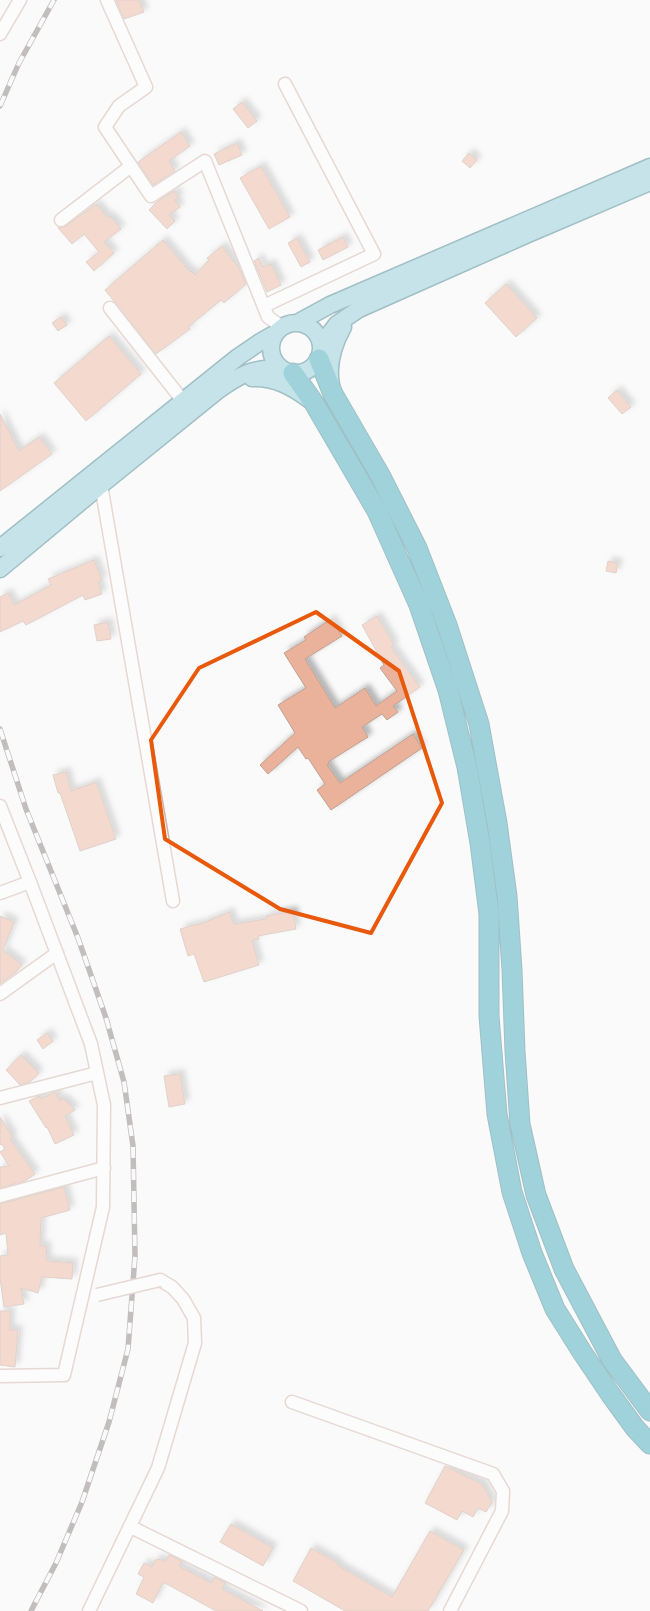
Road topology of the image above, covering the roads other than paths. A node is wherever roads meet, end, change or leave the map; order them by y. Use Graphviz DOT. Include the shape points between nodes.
graph roads {
  1 [pos="20,0"];
  2 [pos="107,0"];
  3 [pos="0,34"];
  4 [pos="285,84"];
  5 [pos="131,166"];
  6 [pos="650,167"];
  7 [pos="650,182"];
  8 [pos="61,220"];
  9 [pos="264,306"];
  10 [pos="110,308"];
  11 [pos="359,309"];
  12 [pos="285,328"];
  13 [pos="320,352"];
  14 [pos="287,370"];
  15 [pos="230,381"];
  16 [pos="333,394"];
  17 [pos="182,401"];
  18 [pos="314,403"];
  19 [pos="101,485"];
  20 [pos="0,548"];
  21 [pos="0,569"];
  22 [pos="0,806"];
  23 [pos="30,882"];
  24 [pos="0,893"];
  25 [pos="173,901"];
  26 [pos="57,953"];
  27 [pos="0,994"];
  28 [pos="97,1073"];
  29 [pos="0,1098"];
  30 [pos="104,1168"];
  31 [pos="0,1196"];
  32 [pos="82,1297"];
  33 [pos="0,1376"];
  34 [pos="292,1402"];
  35 [pos="650,1411"];
  36 [pos="635,1428"];
  37 [pos="650,1444"];
  38 [pos="650,1454"];
  39 [pos="131,1527"];
  40 [pos="89,1611"];
  41 [pos="301,1611"];
  42 [pos="450,1611"];
  1 -- 3 [label="street"];
  2 -- 5 [label="street" via="146,87 120,106 105,127"];
  4 -- 9 [label="street" via="374,254"];
  5 -- 8 [label="street"];
  5 -- 9 [label="street" via="151,196 205,161"];
  6 -- 12 [label="main road" via="330,305"];
  7 -- 11 [label="main road"];
  9 -- 12 [label="street" via="268,317"];
  10 -- 17 [label="street"];
  11 -- 13 [label="main road" via="337,324"];
  11 -- 16 [label="main road" via="335,342 330,377"];
  12 -- 13 [label="main road" via="304,324 316,332"];
  12 -- 14 [label="main road" via="271,347 276,362"];
  12 -- 17 [label="main road" via="238,357"];
  13 -- 14 [label="main road" via="311,368"];
  13 -- 16 [label="highway"];
  14 -- 15 [label="main road" via="252,370"];
  14 -- 18 [label="highway"];
  15 -- 18 [label="main road" via="262,377 276,380"];
  15 -- 19 [label="main road"];
  16 -- 35 [label="highway" via="380,475 416,548 447,625 478,724 507,896 520,1124 536,1195 564,1269 612,1360"];
  17 -- 20 [label="main road"];
  18 -- 36 [label="highway" via="377,511 419,606 448,690 467,767 489,914 489,1016 497,1114 512,1192 555,1308"];
  19 -- 21 [label="main road"];
  19 -- 25 [label="street"];
  22 -- 23 [label="street"];
  23 -- 24 [label="street"];
  23 -- 26 [label="street"];
  26 -- 27 [label="street"];
  26 -- 28 [label="street" via="91,1044"];
  28 -- 29 [label="street"];
  28 -- 30 [label="street" via="104,1106"];
  30 -- 31 [label="street"];
  30 -- 32 [label="street" via="103,1207"];
  32 -- 33 [label="street" via="64,1376"];
  32 -- 39 [label="street, bridge" via="160,1280 183,1299 194,1318 195,1343 158,1468"];
  34 -- 42 [label="street" via="493,1474 503,1490 502,1511"];
  36 -- 37 [label="highway"];
  36 -- 38 [label="highway"];
  39 -- 40 [label="street"];
  39 -- 41 [label="street"];
}
